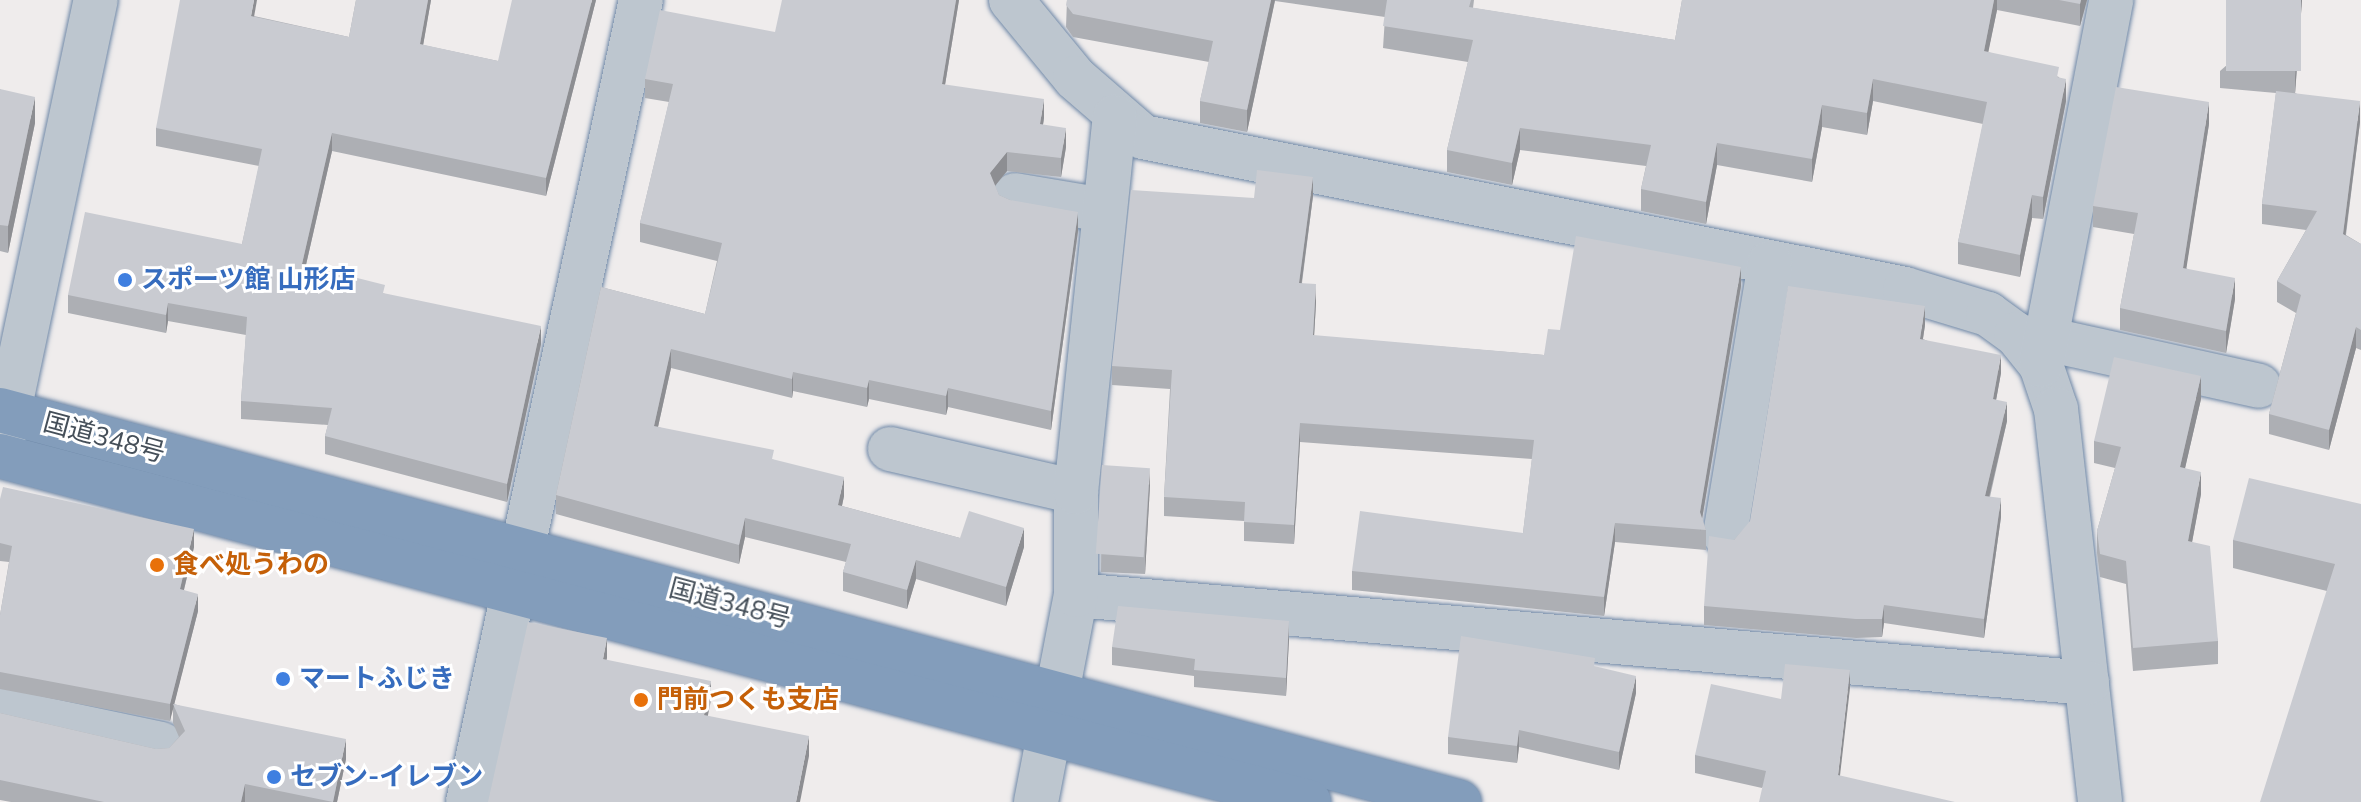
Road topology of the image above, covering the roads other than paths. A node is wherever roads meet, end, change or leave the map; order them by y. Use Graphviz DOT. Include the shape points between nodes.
graph roads {
  1 [pos="96,0"];
  2 [pos="641,0"];
  3 [pos="1011,0"];
  4 [pos="2111,0"];
  5 [pos="1115,117"];
  6 [pos="1015,195"];
  7 [pos="1104,210"];
  8 [pos="1770,263"];
  9 [pos="2044,352"];
  10 [pos="2259,386"];
  11 [pos="2,433"];
  12 [pos="890,449"];
  13 [pos="1076,492"];
  14 [pos="1725,535"];
  15 [pos="518,548"];
  16 [pos="510,589"];
  17 [pos="1076,595"];
  18 [pos="2087,683"];
  19 [pos="0,710"];
  20 [pos="1058,713"];
  21 [pos="161,744"];
  22 [pos="468,802"];
  23 [pos="1036,802"];
  24 [pos="1309,802"];
  25 [pos="1459,802"];
  26 [pos="2100,802"];
  1 -- 11 [label="street"];
  2 -- 15 [label="street"];
  3 -- 5 [label="street"];
  4 -- 9 [label="street"];
  5 -- 7 [label="street"];
  5 -- 8 [label="street" via="1143,137 1188,151"];
  6 -- 7 [label="street"];
  7 -- 13 [label="street"];
  8 -- 9 [label="street" via="1905,289 1988,314"];
  8 -- 14 [label="street"];
  9 -- 10 [label="street"];
  9 -- 18 [label="street" via="2056,409"];
  11 -- 15 [label="highway, 国道348号"];
  11 -- 16 [label="highway, 国道348号"];
  12 -- 13 [label="street"];
  13 -- 17 [label="street"];
  15 -- 16 [label="street"];
  15 -- 20 [label="highway, 国道348号"];
  16 -- 20 [label="highway, 国道348号"];
  16 -- 22 [label="street"];
  17 -- 18 [label="street"];
  17 -- 20 [label="street"];
  18 -- 26 [label="street"];
  19 -- 21 [label="street"];
  20 -- 23 [label="street"];
  20 -- 24 [label="highway, 国道348号"];
  20 -- 25 [label="highway, 国道348号"];
}
